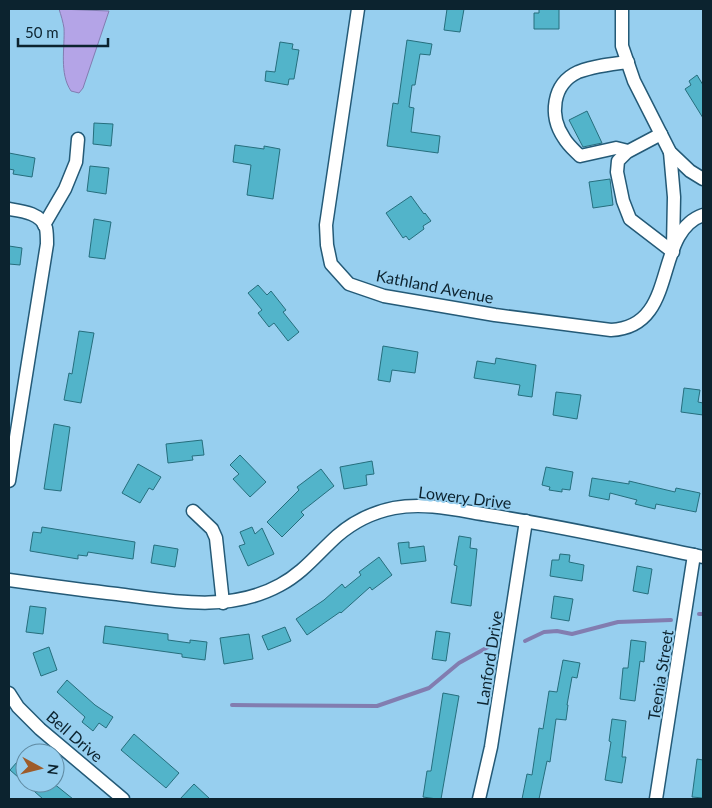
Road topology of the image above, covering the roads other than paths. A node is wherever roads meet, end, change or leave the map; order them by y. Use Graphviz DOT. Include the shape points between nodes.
graph roads {
  1 [pos="358,9"];
  2 [pos="622,9"];
  3 [pos="628,62"];
  4 [pos="661,134"];
  5 [pos="78,139"];
  6 [pos="628,151"];
  7 [pos="670,152"];
  8 [pos="703,179"];
  9 [pos="9,209"];
  10 [pos="703,215"];
  11 [pos="44,225"];
  12 [pos="672,252"];
  13 [pos="14,410"];
  14 [pos="9,481"];
  15 [pos="193,511"];
  16 [pos="526,521"];
  17 [pos="698,556"];
  18 [pos="9,580"];
  19 [pos="223,603"];
  20 [pos="9,693"];
  21 [pos="124,799"];
  22 [pos="479,799"];
  23 [pos="656,799"];
  1 -- 12 [label="street, Kathland Avenue" via="326,225 331,264 349,284 384,296 611,330 625,329 641,321 658,299"];
  2 -- 3 [label="street" via="622,46"];
  3 -- 4 [label="street"];
  3 -- 6 [label="street" via="578,72 560,87 555,100 555,116 563,137 580,156 616,148"];
  4 -- 6 [label="street"];
  4 -- 7 [label="street"];
  5 -- 11 [label="street" via="76,162"];
  6 -- 12 [label="street" via="618,160 617,172 630,220"];
  7 -- 8 [label="street"];
  7 -- 12 [label="street" via="674,197"];
  9 -- 11 [label="street" via="29,213"];
  10 -- 12 [label="street, Kathland Avenue" via="695,218 682,233"];
  11 -- 13 [label="street" via="45,259"];
  13 -- 14 [label="street"];
  15 -- 19 [label="street" via="216,538"];
  16 -- 17 [label="street, Lowery Drive"];
  16 -- 19 [label="street, Lowery Drive" via="433,506 394,508 375,514 338,535 298,574 279,586 256,596"];
  16 -- 22 [label="street, Lanford Drive" via="492,747"];
  17 -- 23 [label="street, Teenia Street"];
  18 -- 19 [label="street, Lowery Drive" via="162,600"];
  20 -- 21 [label="street, Bell Drive" via="40,729"];
}
